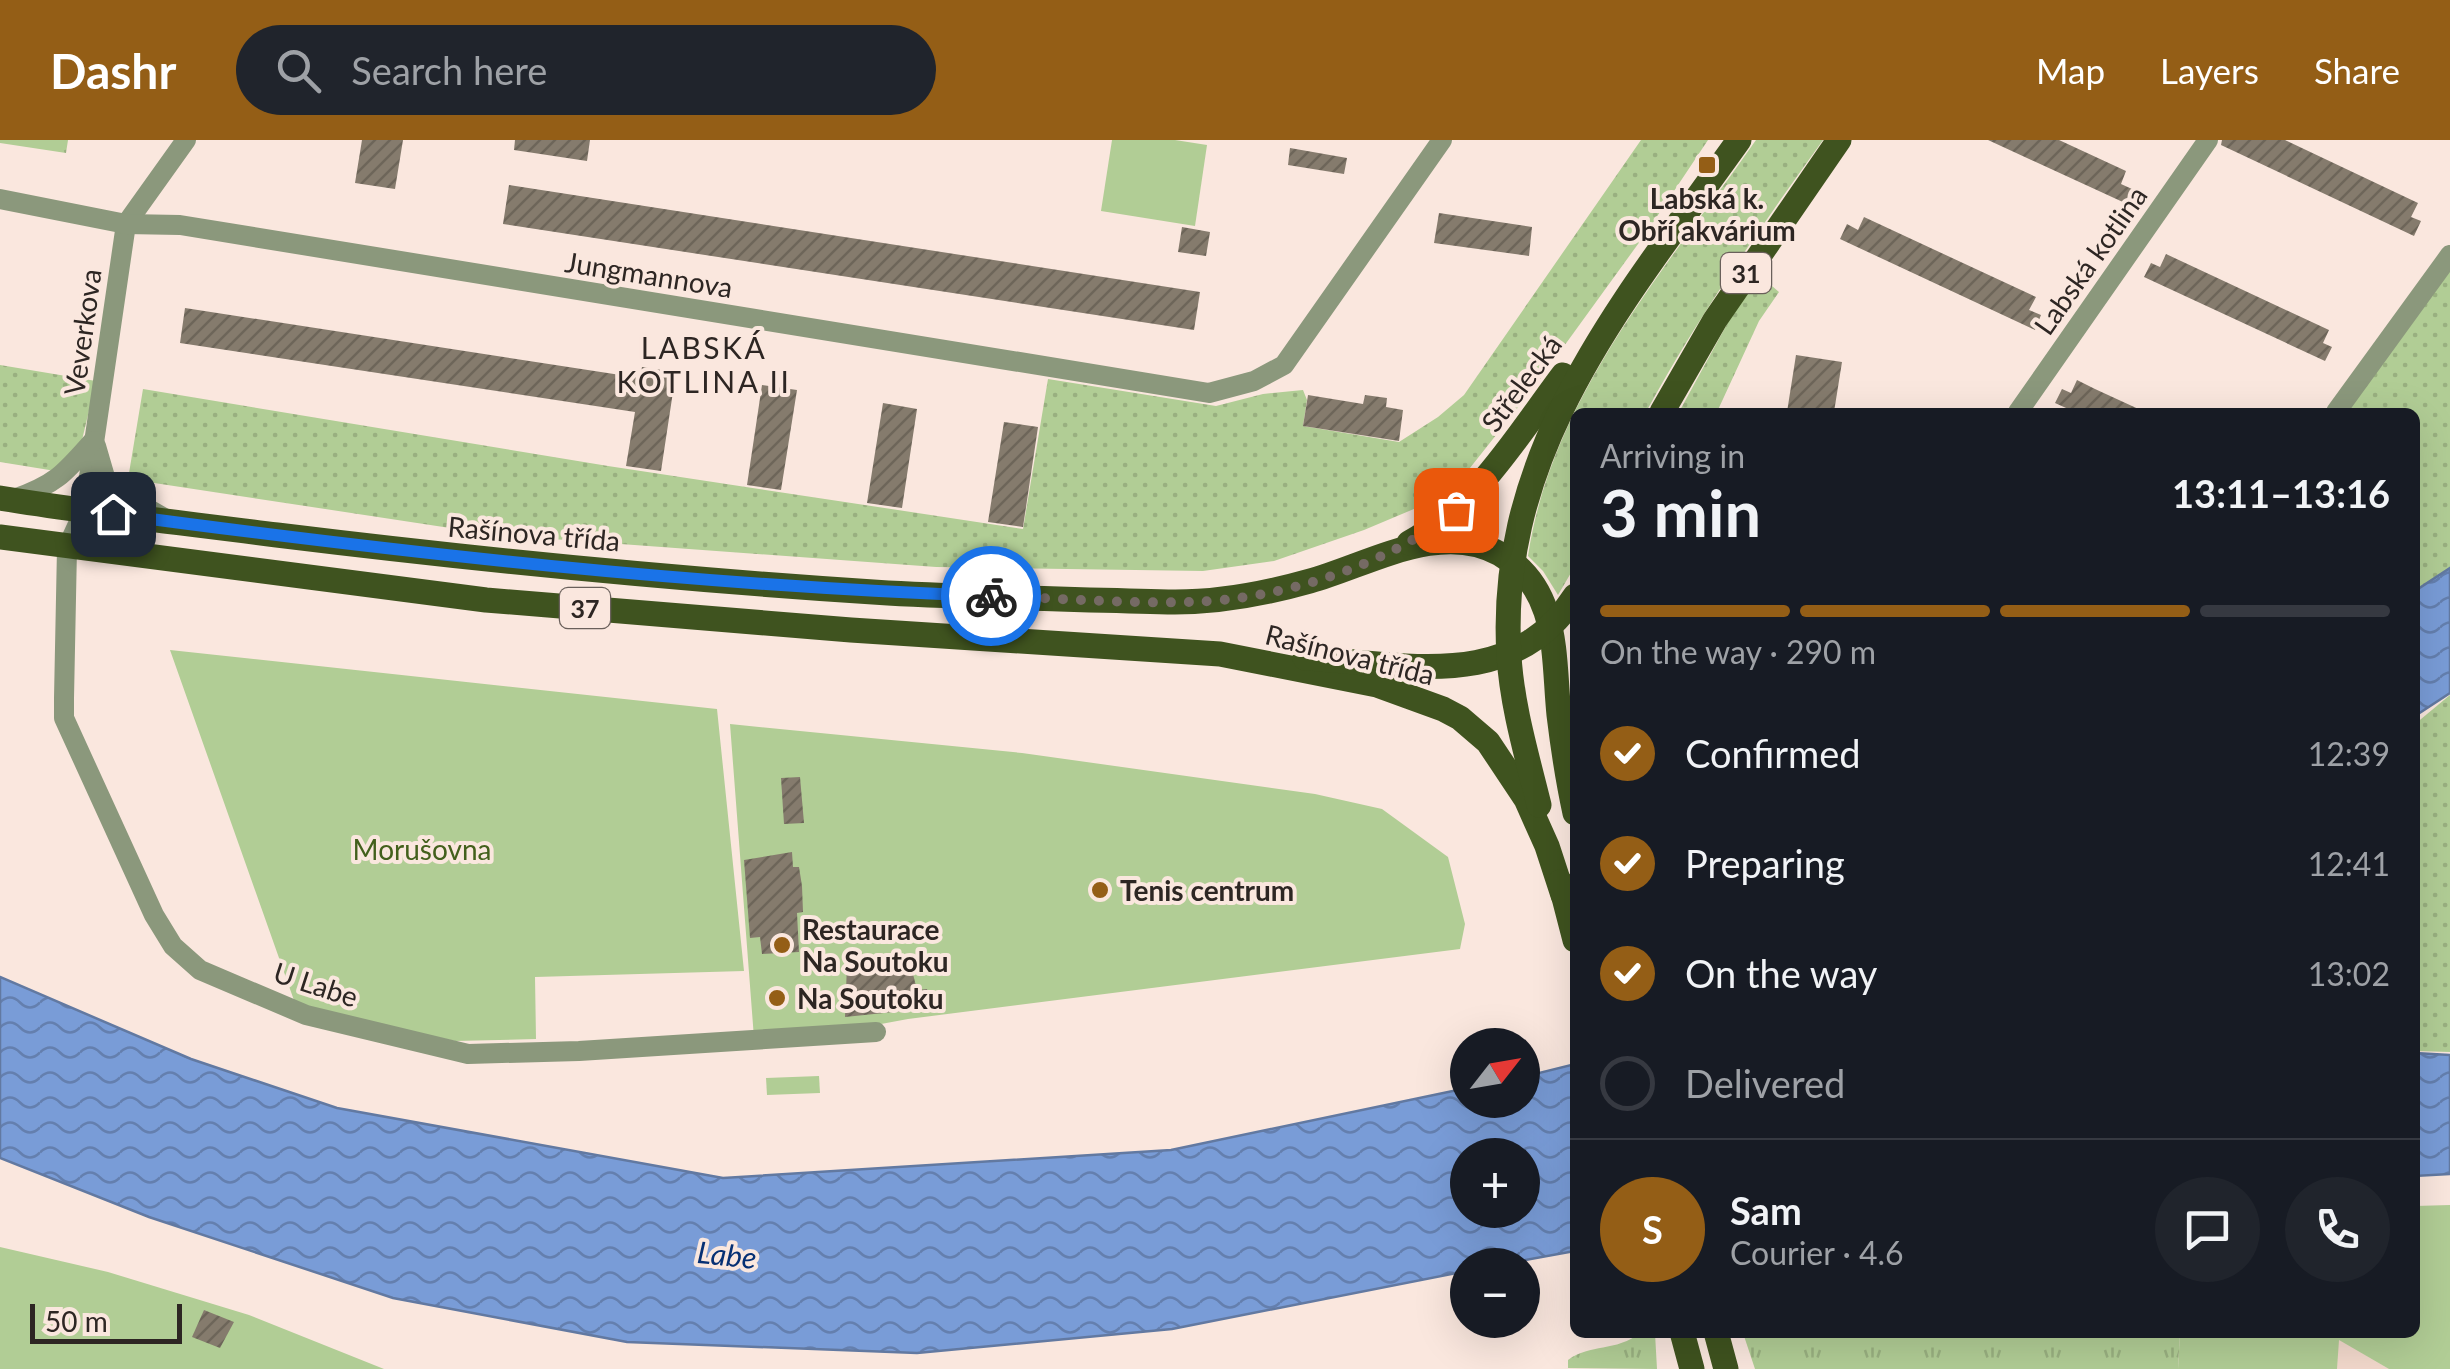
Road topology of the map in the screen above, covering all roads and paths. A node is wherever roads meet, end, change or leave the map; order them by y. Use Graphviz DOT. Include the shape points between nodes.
graph roads {
  1 [pos="186,140"];
  2 [pos="1442,140"];
  3 [pos="1739,140"];
  4 [pos="1839,140"];
  5 [pos="2208,140"];
  6 [pos="0,199"];
  7 [pos="126,224"];
  8 [pos="2450,254"];
  9 [pos="1622,304"];
  10 [pos="1664,408"];
  11 [pos="2021,408"];
  12 [pos="2339,408"];
  13 [pos="94,440"];
  14 [pos="6,499"];
  15 [pos="84,511"];
  16 [pos="170,522"];
  17 [pos="0,537"];
  18 [pos="67,548"];
  19 [pos="1368,562"];
  20 [pos="1512,562"];
  21 [pos="1570,603"];
  22 [pos="1552,626"];
  23 [pos="1220,654"];
  24 [pos="1509,655"];
  25 [pos="1570,786"];
  26 [pos="1563,895"];
  27 [pos="1570,921"];
  28 [pos="876,1032"];
  29 [pos="1684,1338"];
  30 [pos="1718,1338"];
  31 [pos="1692,1369"];
  32 [pos="1726,1369"];
  1 -- 7 [label="street, Veverkova"];
  2 -- 7 [label="street, Jungmannova" via="1284,365 1209,393 180,225"];
  3 -- 9 [label="main road, Střelecká"];
  4 -- 10 [label="main road, 31" via="1723,308"];
  5 -- 11 [label="street, Labská kotlina"];
  6 -- 7 [label="street, Jungmannova"];
  7 -- 13 [label="street, Veverkova"];
  8 -- 12 [label="street"];
  9 -- 19 [label="main road, Střelecká" via="1456,510"];
  9 -- 20 [label="main road, Střelecká" via="1547,436"];
  13 -- 14 [label="street, Rašínova třída" via="47,488"];
  13 -- 15 [label="street, Veverkova"];
  13 -- 16 [label="street, Rašínova třída" via="106,478"];
  14 -- 15 [label="main road, Rašínova třída / 37"];
  15 -- 16 [label="main road, Rašínova třída / 37"];
  15 -- 18 [label="street, Veverkova"];
  16 -- 19 [label="main road, Rašínova třída / 37" via="478,560 890,593 1193,602 1254,595"];
  17 -- 18 [label="main road, Rašínova třída / 37"];
  18 -- 23 [label="main road, Rašínova třída / 37" via="486,600"];
  18 -- 28 [label="street, U Labe" via="64,718 154,914 172,946 200,970 306,1015 468,1054"];
  19 -- 20 [label="main road" via="1449,541 1484,546"];
  20 -- 22 [label="main road" via="1532,582"];
  20 -- 24 [label="main road, Střelecká"];
  21 -- 22 [label="main road"];
  22 -- 24 [label="main road"];
  22 -- 25 [label="main road"];
  23 -- 24 [label="main road" via="1446,666"];
  23 -- 26 [label="main road, Rašínova třída" via="1377,686 1460,718 1514,778"];
  24 -- 26 [label="main road, Střelecká"];
  26 -- 27 [label="main road"];
  29 -- 31 [label="main road"];
  30 -- 32 [label="main road"];
}
